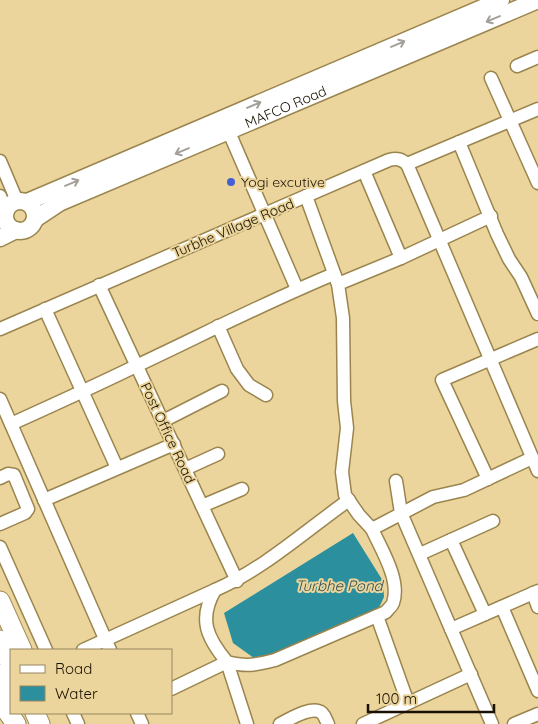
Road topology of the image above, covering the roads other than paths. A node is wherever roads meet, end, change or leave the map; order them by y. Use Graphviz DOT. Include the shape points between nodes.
graph roads {
  1 [pos="501,0"];
  2 [pos="538,0"];
  3 [pos="538,57"];
  4 [pos="517,66"];
  5 [pos="356,70"];
  6 [pos="491,78"];
  7 [pos="538,109"];
  8 [pos="510,121"];
  9 [pos="220,127"];
  10 [pos="460,142"];
  11 [pos="0,161"];
  12 [pos="408,164"];
  13 [pos="364,171"];
  14 [pos="538,183"];
  15 [pos="306,196"];
  16 [pos="9,207"];
  17 [pos="265,214"];
  18 [pos="491,216"];
  19 [pos="35,219"];
  20 [pos="16,230"];
  21 [pos="0,238"];
  22 [pos="440,240"];
  23 [pos="401,258"];
  24 [pos="338,284"];
  25 [pos="100,286"];
  26 [pos="297,289"];
  27 [pos="45,309"];
  28 [pos="538,314"];
  29 [pos="218,326"];
  30 [pos="0,328"];
  31 [pos="538,339"];
  32 [pos="490,360"];
  33 [pos="137,366"];
  34 [pos="222,391"];
  35 [pos="81,392"];
  36 [pos="266,395"];
  37 [pos="0,398"];
  38 [pos="162,421"];
  39 [pos="11,424"];
  40 [pos="174,444"];
  41 [pos="218,454"];
  42 [pos="532,458"];
  43 [pos="117,468"];
  44 [pos="185,469"];
  45 [pos="538,471"];
  46 [pos="0,478"];
  47 [pos="488,478"];
  48 [pos="396,481"];
  49 [pos="242,489"];
  50 [pos="44,500"];
  51 [pos="349,500"];
  52 [pos="202,506"];
  53 [pos="401,513"];
  54 [pos="493,521"];
  55 [pos="0,524"];
  56 [pos="372,529"];
  57 [pos="452,540"];
  58 [pos="0,547"];
  59 [pos="420,554"];
  60 [pos="237,581"];
  61 [pos="215,590"];
  62 [pos="535,592"];
  63 [pos="0,601"];
  64 [pos="538,606"];
  65 [pos="502,607"];
  66 [pos="485,614"];
  67 [pos="377,616"];
  68 [pos="451,629"];
  69 [pos="0,640"];
  70 [pos="108,645"];
  71 [pos="22,649"];
  72 [pos="46,649"];
  73 [pos="88,649"];
  74 [pos="227,662"];
  75 [pos="10,663"];
  76 [pos="0,674"];
  77 [pos="471,674"];
  78 [pos="172,689"];
  79 [pos="538,691"];
  80 [pos="10,699"];
  81 [pos="0,701"];
  82 [pos="408,703"];
  83 [pos="538,714"];
  84 [pos="522,723"];
  85 [pos="16,724"];
  86 [pos="247,724"];
  87 [pos="280,724"];
  88 [pos="328,724"];
  89 [pos="363,724"];
  90 [pos="492,724"];
  5 -- 1 [label="main road, MAFCO Road, one-way"];
  2 -- 5 [label="main road, MAFCO Road, one-way"];
  3 -- 4 [label="street"];
  5 -- 9 [label="main road, MAFCO Road"];
  6 -- 8 [label="street"];
  7 -- 8 [label="street"];
  8 -- 10 [label="street"];
  8 -- 14 [label="street"];
  16 -- 9 [label="main road, MAFCO Road, one-way"];
  9 -- 17 [label="street"];
  9 -- 19 [label="main road, MAFCO Road, one-way" via="59,203"];
  10 -- 12 [label="street"];
  10 -- 18 [label="street"];
  11 -- 16 [label="street"];
  12 -- 13 [label="street, Turbhe Village Road" via="396,158"];
  12 -- 22 [label="street"];
  13 -- 15 [label="street, Turbhe Village Road"];
  13 -- 23 [label="street"];
  15 -- 17 [label="street, Turbhe Village Road"];
  15 -- 24 [label="street"];
  16 -- 19 [label="main road" via="34,209"];
  16 -- 20 [label="main road" via="8,225"];
  17 -- 25 [label="street, Turbhe Village Road"];
  17 -- 26 [label="street"];
  18 -- 22 [label="street"];
  18 -- 28 [label="street"];
  19 -- 20 [label="main road" via="26,230"];
  20 -- 21 [label="main road"];
  22 -- 23 [label="street"];
  22 -- 32 [label="street"];
  23 -- 24 [label="street"];
  24 -- 26 [label="street" via="334,274"];
  24 -- 51 [label="street" via="343,318 347,428 342,472"];
  25 -- 27 [label="street, Turbhe Village Road"];
  25 -- 33 [label="street, Post Office Road"];
  26 -- 29 [label="street"];
  27 -- 30 [label="street, Turbhe Village Road"];
  27 -- 35 [label="street"];
  29 -- 33 [label="street"];
  29 -- 36 [label="street" via="249,385"];
  31 -- 32 [label="street"];
  32 -- 42 [label="street"];
  32 -- 47 [label="street" via="442,380"];
  33 -- 35 [label="street"];
  33 -- 38 [label="street, Post Office Road"];
  34 -- 38 [label="street"];
  35 -- 39 [label="street"];
  35 -- 43 [label="street"];
  37 -- 39 [label="street"];
  38 -- 40 [label="street, Post Office Road"];
  39 -- 50 [label="street"];
  40 -- 43 [label="street"];
  40 -- 44 [label="street, Post Office Road"];
  41 -- 44 [label="street"];
  42 -- 45 [label="street"];
  42 -- 47 [label="street"];
  43 -- 50 [label="street"];
  44 -- 52 [label="street, Post Office Road"];
  46 -- 55 [label="street" via="14,475 28,509"];
  47 -- 53 [label="street" via="464,490 433,497"];
  48 -- 53 [label="street"];
  49 -- 52 [label="street"];
  50 -- 70 [label="street"];
  51 -- 56 [label="street"];
  51 -- 60 [label="street"];
  52 -- 60 [label="street, Post Office Road"];
  53 -- 56 [label="street"];
  53 -- 59 [label="street"];
  54 -- 57 [label="street"];
  56 -- 67 [label="street" via="393,575 395,591 390,608"];
  57 -- 59 [label="street"];
  57 -- 66 [label="street"];
  58 -- 72 [label="street"];
  59 -- 68 [label="street"];
  60 -- 61 [label="street"];
  61 -- 70 [label="street"];
  61 -- 74 [label="street" via="206,609 205,621 215,646"];
  62 -- 64 [label="street"];
  62 -- 65 [label="street"];
  63 -- 71 [label="highway"];
  65 -- 66 [label="street"];
  65 -- 79 [label="street"];
  66 -- 68 [label="street"];
  67 -- 74 [label="street" via="275,660 243,666"];
  67 -- 82 [label="street"];
  68 -- 77 [label="street"];
  69 -- 75 [label="highway"];
  70 -- 73 [label="street"];
  74 -- 78 [label="street"];
  74 -- 86 [label="street"];
  76 -- 80 [label="highway"];
  77 -- 82 [label="street"];
  77 -- 90 [label="street"];
  81 -- 85 [label="highway"];
  82 -- 89 [label="street"];
  83 -- 84 [label="street"];
  87 -- 88 [label="street" via="317,710 324,714"];
}
